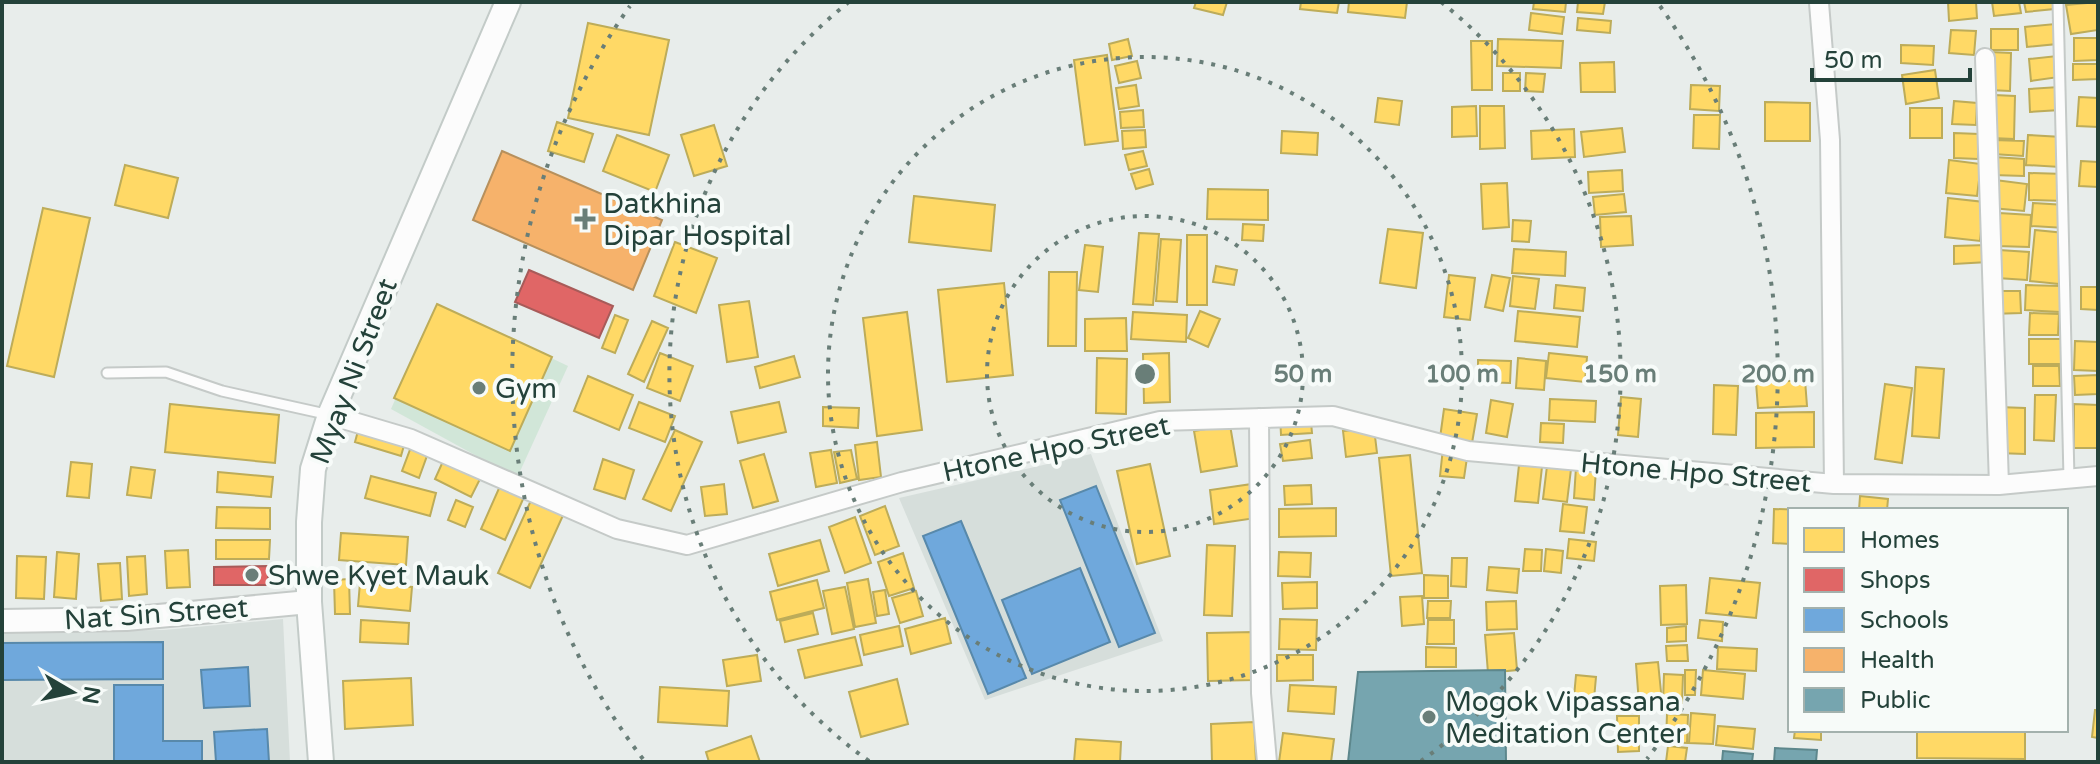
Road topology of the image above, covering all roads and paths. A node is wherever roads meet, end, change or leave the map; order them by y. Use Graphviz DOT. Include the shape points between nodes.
graph roads {
  1 [pos="508,2"];
  2 [pos="2058,2"];
  3 [pos="1819,3"];
  4 [pos="1985,58"];
  5 [pos="107,373"];
  6 [pos="330,415"];
  7 [pos="1259,418"];
  8 [pos="2098,476"];
  9 [pos="2069,479"];
  10 [pos="1834,484"];
  11 [pos="1999,485"];
  12 [pos="309,602"];
  13 [pos="2,621"];
  14 [pos="321,762"];
  15 [pos="1267,762"];
  1 -- 6 [label="main road, Myay Ni Street"];
  2 -- 9 [label="lane"];
  3 -- 10 [label="street" via="1830,140"];
  4 -- 11 [label="street"];
  5 -- 6 [label="lane" via="166,372 222,391"];
  6 -- 7 [label="street, Htone Hpo Street" via="411,439 617,529 687,545 902,482 1160,421"];
  6 -- 12 [label="main road, Myay Ni Street" via="313,469"];
  7 -- 10 [label="street, Htone Hpo Street" via="1333,416 1468,451"];
  7 -- 15 [label="street" via="1261,693"];
  8 -- 9 [label="street, Htone Hpo Street"];
  9 -- 11 [label="street, Htone Hpo Street"];
  10 -- 11 [label="street, Htone Hpo Street"];
  12 -- 13 [label="street, Nat Sin Street" via="126,619"];
  12 -- 14 [label="main road, Myay Ni Street"];
}
